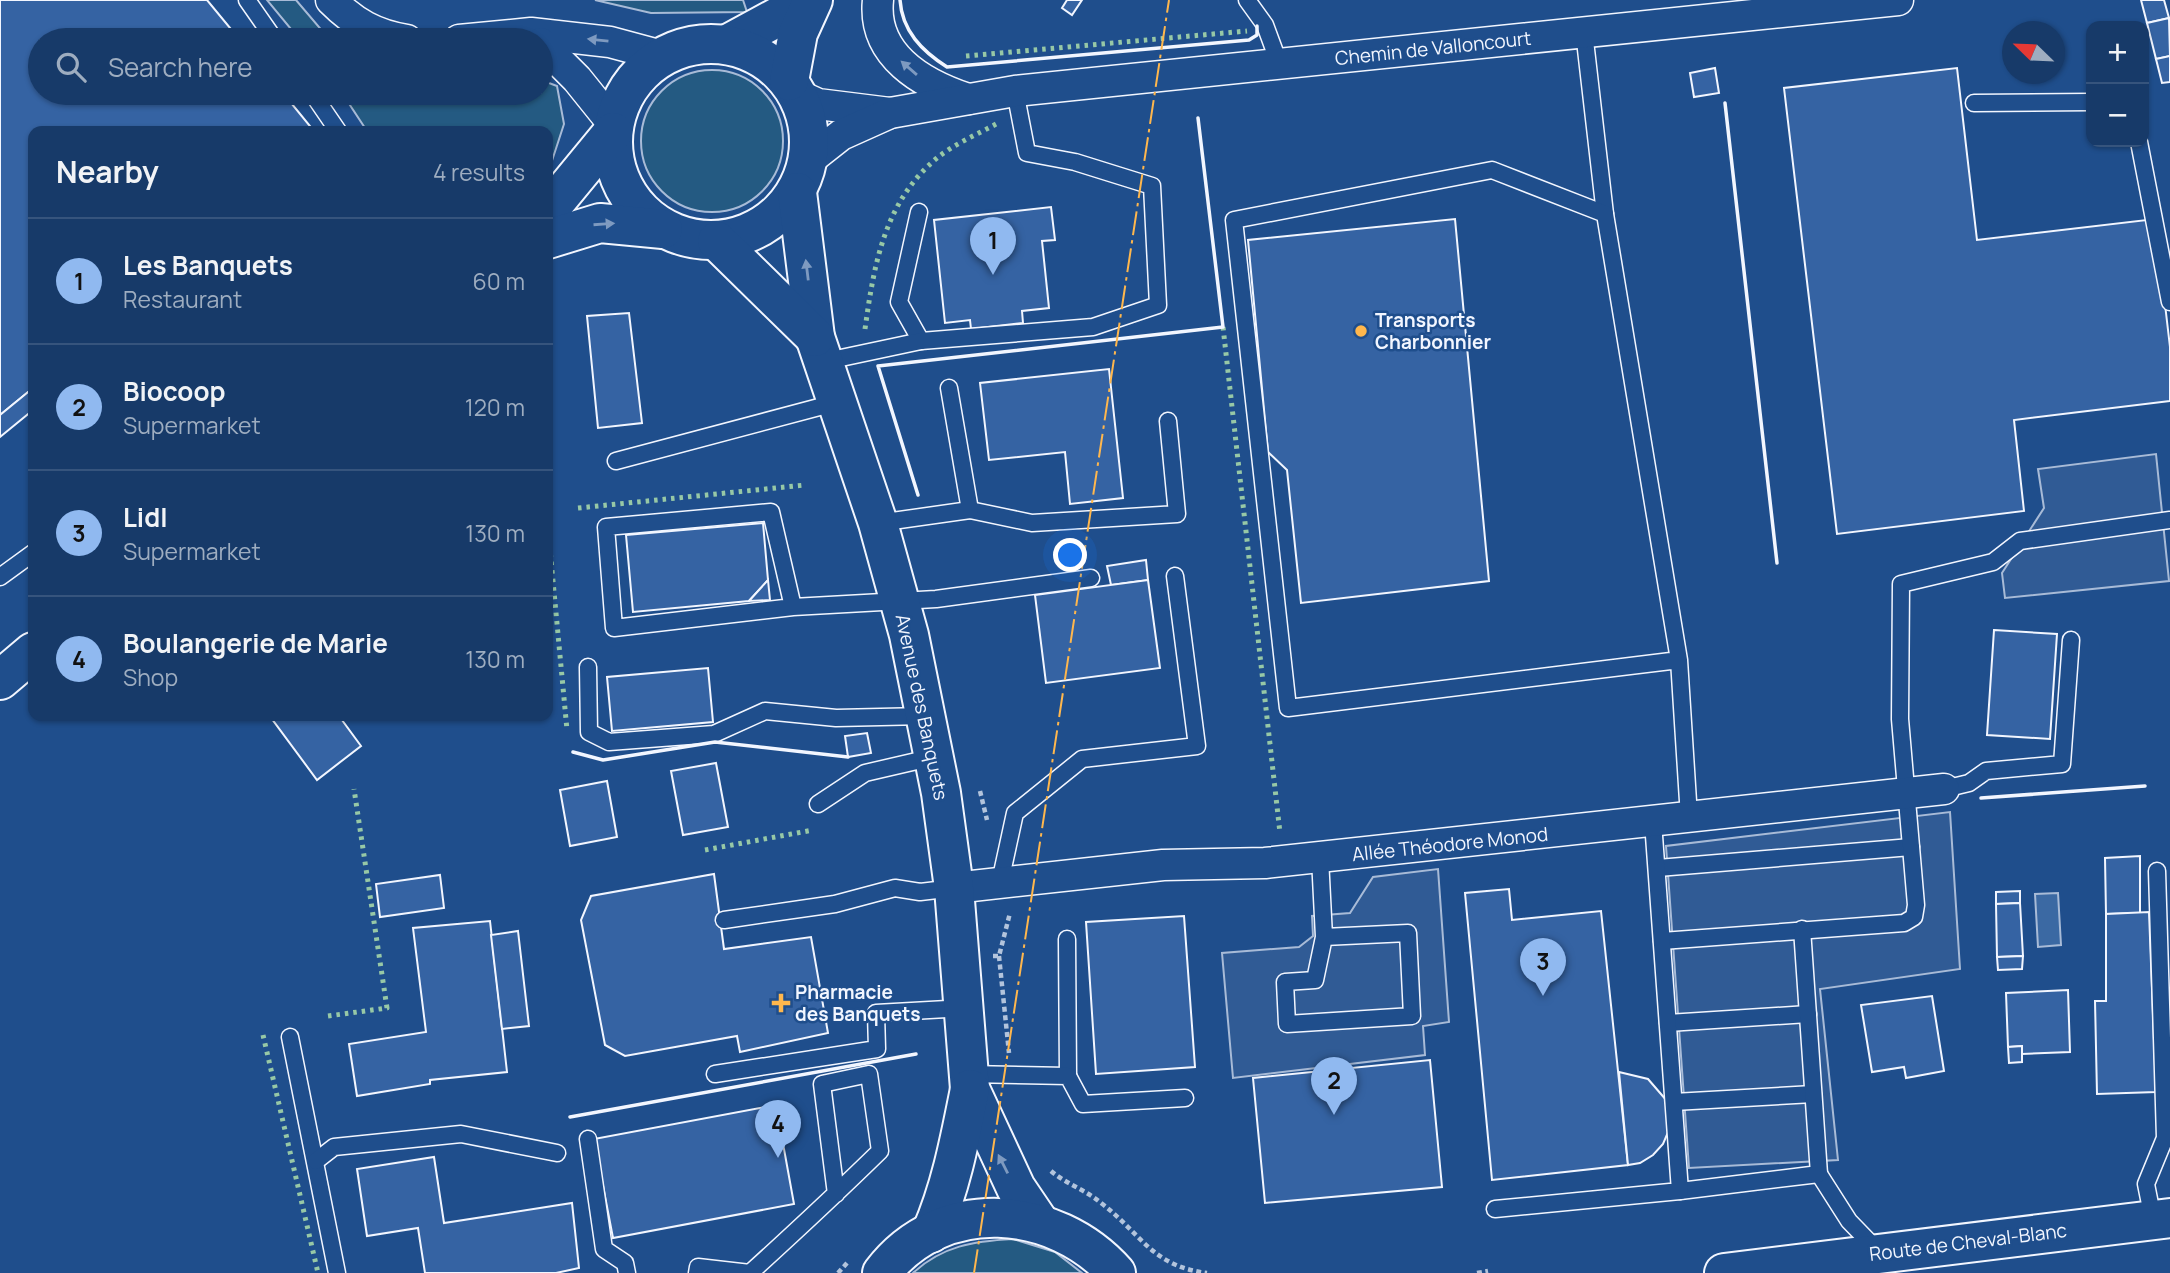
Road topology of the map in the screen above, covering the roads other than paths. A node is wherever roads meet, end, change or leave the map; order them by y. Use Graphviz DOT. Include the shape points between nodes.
graph roads {
  1 [pos="247,0"];
  2 [pos="331,0"];
  3 [pos="811,0"];
  4 [pos="878,0"];
  5 [pos="1247,0"];
  6 [pos="1898,0"];
  7 [pos="267,28"];
  8 [pos="366,28"];
  9 [pos="1584,32"];
  10 [pos="553,40"];
  11 [pos="728,44"];
  12 [pos="553,55"];
  13 [pos="662,56"];
  14 [pos="1279,63"];
  15 [pos="793,88"];
  16 [pos="1015,90"];
  17 [pos="968,99"];
  18 [pos="2086,102"];
  19 [pos="1974,103"];
  20 [pos="321,105"];
  21 [pos="890,113"];
  22 [pos="335,126"];
  23 [pos="613,128"];
  24 [pos="2140,147"];
  25 [pos="802,176"];
  26 [pos="553,205"];
  27 [pos="919,212"];
  28 [pos="1605,214"];
  29 [pos="663,229"];
  30 [pos="553,237"];
  31 [pos="717,241"];
  32 [pos="2170,302"];
  33 [pos="921,341"];
  34 [pos="819,350"];
  35 [pos="949,388"];
  36 [pos="838,402"];
  37 [pos="1167,421"];
  38 [pos="616,461"];
  39 [pos="970,510"];
  40 [pos="2170,520"];
  41 [pos="877,523"];
  42 [pos="28,557"];
  43 [pos="1175,576"];
  44 [pos="0,577"];
  45 [pos="1091,578"];
  46 [pos="899,602"];
  47 [pos="793,607"];
  48 [pos="2071,640"];
  49 [pos="28,656"];
  50 [pos="1678,660"];
  51 [pos="588,667"];
  52 [pos="0,680"];
  53 [pos="925,716"];
  54 [pos="934,757"];
  55 [pos="1944,789"];
  56 [pos="1904,794"];
  57 [pos="818,804"];
  58 [pos="1689,817"];
  59 [pos="1653,822"];
  60 [pos="1911,847"];
  61 [pos="1320,858"];
  62 [pos="1658,869"];
  63 [pos="2157,871"];
  64 [pos="1000,881"];
  65 [pos="954,888"];
  66 [pos="724,920"];
  67 [pos="1802,929"];
  68 [pos="1324,937"];
  69 [pos="1067,939"];
  70 [pos="1662,941"];
  71 [pos="965,1008"];
  72 [pos="1808,1014"];
  73 [pos="1668,1023"];
  74 [pos="290,1037"];
  75 [pos="715,1074"];
  76 [pos="1068,1076"];
  77 [pos="969,1082"];
  78 [pos="1813,1094"];
  79 [pos="1185,1098"];
  80 [pos="1674,1102"];
  81 [pos="588,1139"];
  82 [pos="557,1153"];
  83 [pos="316,1161"];
  84 [pos="1819,1174"];
  85 [pos="1681,1191"];
  86 [pos="836,1194"];
  87 [pos="1495,1209"];
  88 [pos="2162,1219"];
  89 [pos="1039,1222"];
  90 [pos="931,1233"];
  91 [pos="1880,1254"];
  92 [pos="869,1264"];
  93 [pos="337,1273"];
  94 [pos="627,1273"];
  95 [pos="697,1273"];
  96 [pos="1116,1273"];
  97 [pos="1724,1273"];
  1 -- 7 [label="lane"];
  2 -- 8 [label="street" via="352,22"];
  3 -- 11 [label="street"];
  3 -- 15 [label="street" via="797,33"];
  17 -- 4 [label="street, Chemin de Valloncourt, one-way" via="932,87 902,64 881,34"];
  5 -- 14 [label="lane" via="1265,25"];
  6 -- 9 [label="street, Chemin de Valloncourt"];
  9 -- 14 [label="street, Chemin de Valloncourt"];
  9 -- 28 [label="lane"];
  13 -- 10 [label="street, one-way" via="610,42"];
  11 -- 13 [label="street" via="694,44"];
  11 -- 15 [label="street" via="772,64"];
  12 -- 23 [label="street"];
  13 -- 23 [label="street" via="631,85"];
  14 -- 16 [label="street, Chemin de Valloncourt"];
  15 -- 21 [label="street, Chemin de Valloncourt" via="818,104"];
  15 -- 25 [label="street" via="809,127"];
  16 -- 17 [label="street, Chemin de Valloncourt"];
  16 -- 33 [label="lane" via="1027,153 1153,186 1158,305 1093,327"];
  17 -- 21 [label="street, Chemin de Valloncourt"];
  18 -- 19 [label="lane"];
  20 -- 22 [label="lane"];
  21 -- 25 [label="street, Chemin de Valloncourt" via="841,135"];
  23 -- 26 [label="street"];
  23 -- 29 [label="street" via="616,170 634,204"];
  24 -- 32 [label="lane"];
  25 -- 31 [label="street" via="763,226"];
  34 -- 25 [label="street, Avenue des Banquets, one-way"];
  27 -- 33 [label="lane" via="899,302"];
  28 -- 50 [label="lane"];
  28 -- 50 [label="lane" via="1492,170 1234,220 1288,708"];
  30 -- 29 [label="street, one-way" via="600,223"];
  29 -- 31 [label="street"];
  31 -- 34 [label="street, Avenue des Banquets"];
  33 -- 34 [label="lane"];
  34 -- 36 [label="street, Avenue des Banquets"];
  35 -- 39 [label="lane"];
  36 -- 38 [label="lane"];
  36 -- 41 [label="street, Avenue des Banquets"];
  37 -- 39 [label="lane" via="1177,514 1032,523"];
  39 -- 41 [label="lane"];
  40 -- 56 [label="lane" via="2020,541 1993,562 1900,584"];
  41 -- 46 [label="street, Avenue des Banquets"];
  42 -- 44 [label="lane"];
  43 -- 64 [label="lane" via="1197,746 1082,759 1015,813"];
  45 -- 46 [label="lane"];
  46 -- 47 [label="lane"];
  46 -- 53 [label="street, Avenue des Banquets"];
  47 -- 47 [label="lane" via="771,512 606,527 614,628"];
  48 -- 55 [label="lane" via="2063,764 1986,771 1969,783"];
  49 -- 52 [label="street"];
  50 -- 58 [label="lane"];
  51 -- 53 [label="lane" via="589,732 608,742 714,734 765,711 836,718"];
  53 -- 54 [label="street, Avenue des Banquets"];
  54 -- 57 [label="lane" via="865,773"];
  54 -- 65 [label="street, Avenue des Banquets"];
  55 -- 56 [label="street, Allée Théodore Monod"];
  56 -- 58 [label="street, Allée Théodore Monod"];
  56 -- 60 [label="lane"];
  58 -- 59 [label="street, Allée Théodore Monod"];
  59 -- 61 [label="street, Allée Théodore Monod"];
  59 -- 62 [label="lane"];
  60 -- 62 [label="lane"];
  60 -- 67 [label="lane" via="1914,917 1904,923"];
  61 -- 64 [label="street, Allée Théodore Monod" via="1163,865"];
  61 -- 68 [label="lane"];
  62 -- 70 [label="lane"];
  63 -- 88 [label="lane" via="2165,1139 2147,1184"];
  64 -- 65 [label="street, Allée Théodore Monod"];
  65 -- 66 [label="lane" via="920,892 895,888 835,904"];
  65 -- 71 [label="street, Avenue des Banquets"];
  67 -- 70 [label="lane"];
  67 -- 72 [label="lane"];
  68 -- 68 [label="lane" via="1315,981 1284,982 1287,1024 1412,1016 1408,933"];
  69 -- 76 [label="lane"];
  70 -- 73 [label="lane"];
  71 -- 75 [label="lane" via="876,1013 877,1049"];
  71 -- 77 [label="street, Avenue des Banquets"];
  72 -- 73 [label="lane"];
  72 -- 78 [label="lane"];
  73 -- 80 [label="lane"];
  74 -- 83 [label="lane"];
  76 -- 77 [label="lane"];
  76 -- 79 [label="lane" via="1083,1104"];
  89 -- 77 [label="street, Avenue des Banquets, one-way" via="1004,1166"];
  77 -- 90 [label="street, Avenue des Banquets" via="956,1157"];
  78 -- 80 [label="lane"];
  78 -- 84 [label="lane"];
  80 -- 85 [label="lane"];
  81 -- 94 [label="lane" via="604,1249 625,1263"];
  82 -- 83 [label="lane" via="461,1134 334,1147"];
  83 -- 93 [label="lane"];
  84 -- 85 [label="lane"];
  84 -- 91 [label="lane" via="1849,1221"];
  85 -- 87 [label="lane"];
  86 -- 86 [label="lane" via="880,1151 869,1074 822,1084"];
  86 -- 95 [label="lane" via="750,1273 698,1267"];
  88 -- 91 [label="street, Route de Cheval-Blanc"];
  89 -- 90 [label="street" via="1003,1217 966,1221"];
  89 -- 96 [label="street" via="1100,1255"];
  90 -- 92 [label="street"];
  91 -- 97 [label="street, Route de Cheval-Blanc"];
}
